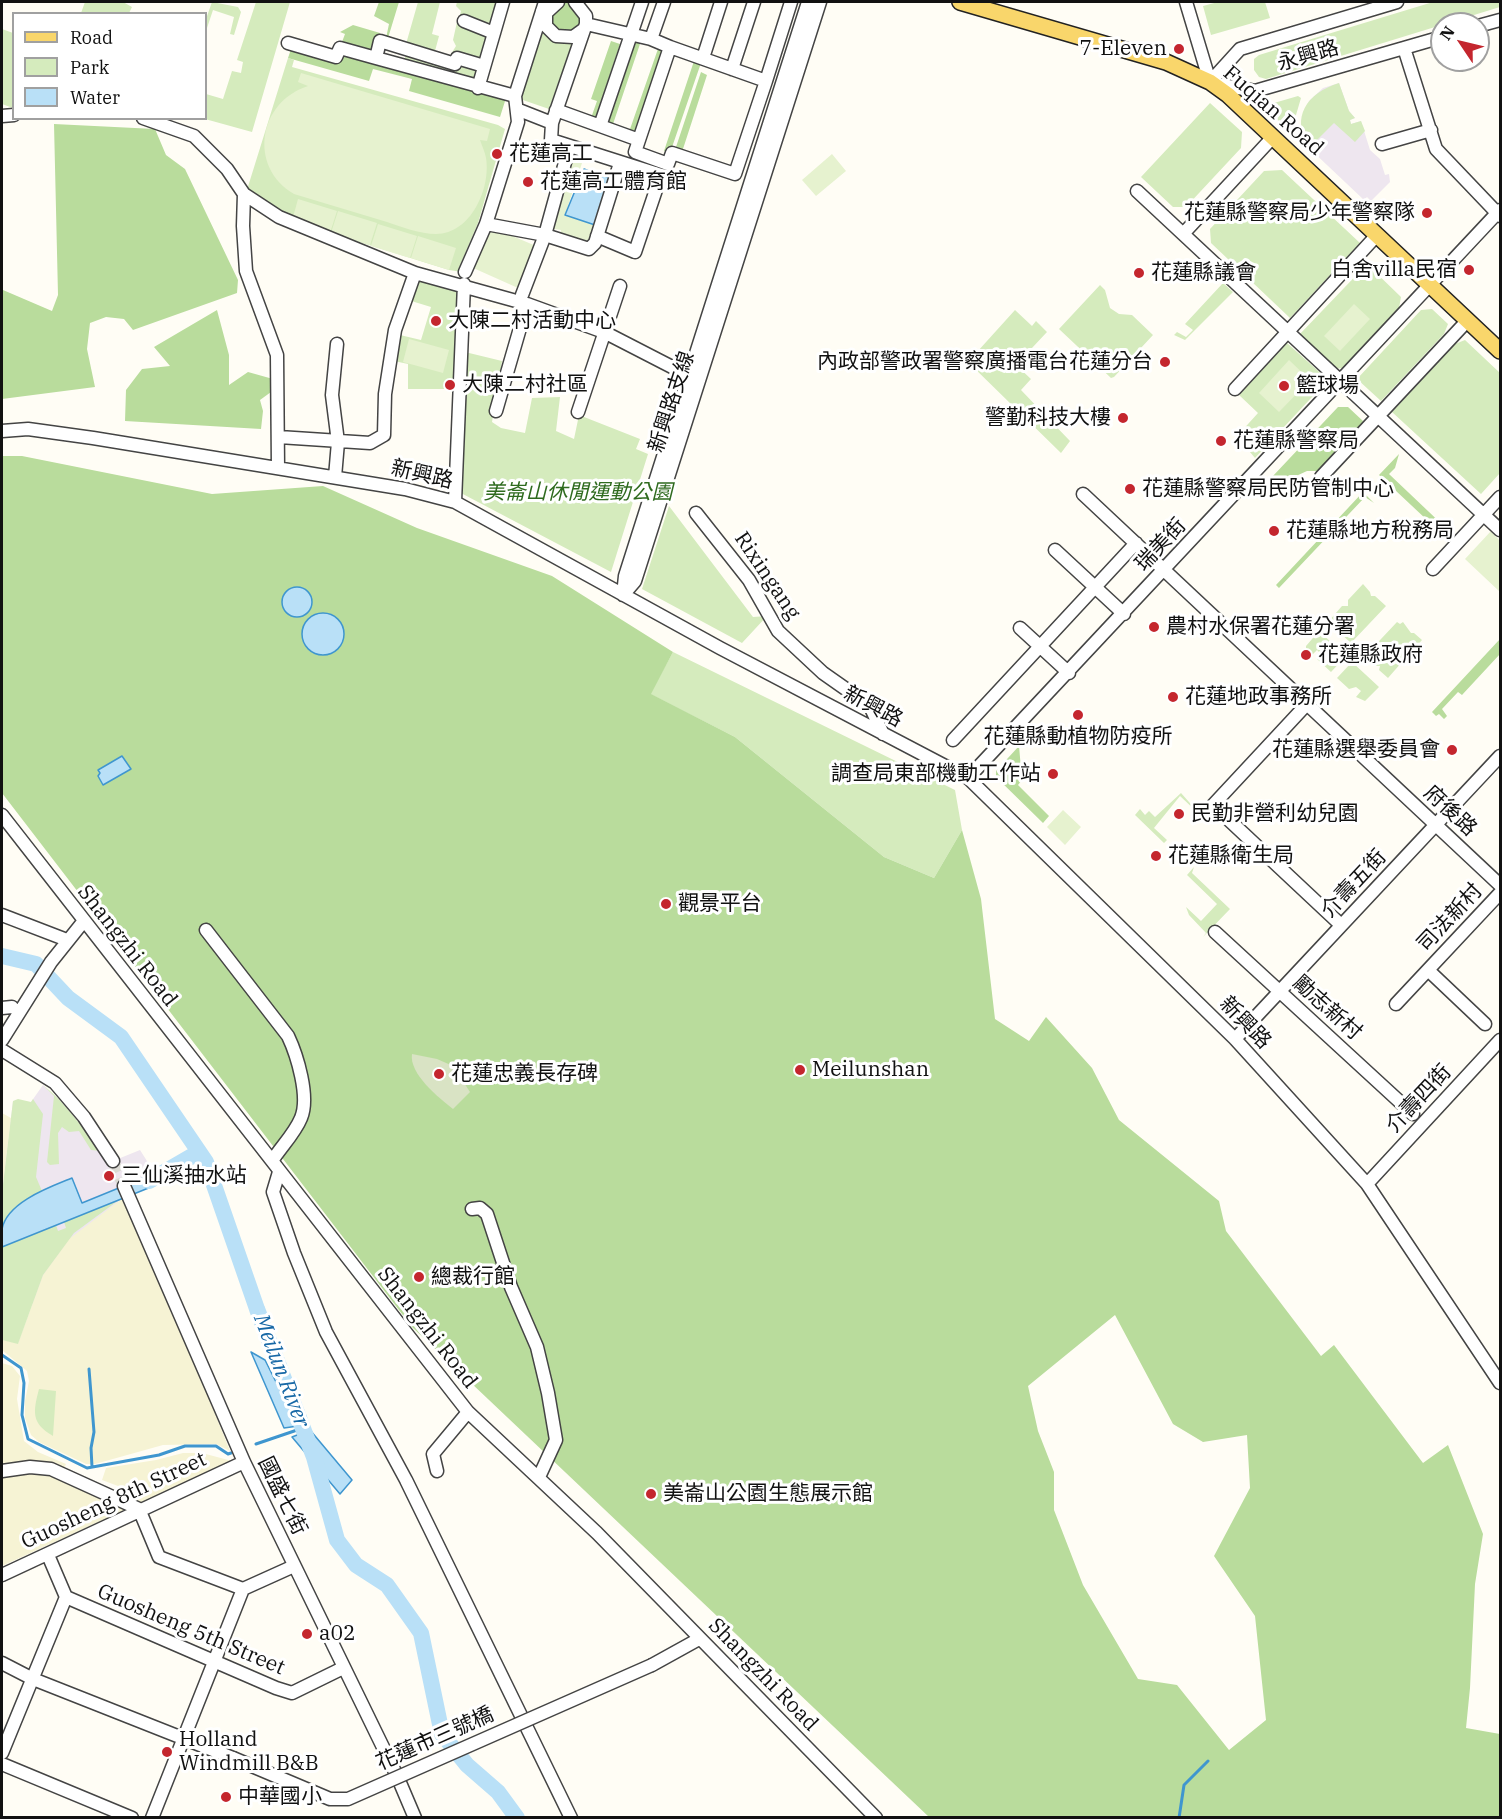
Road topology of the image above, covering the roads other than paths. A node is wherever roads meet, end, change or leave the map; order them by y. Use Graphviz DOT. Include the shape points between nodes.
graph roads {
  1 [pos="503,2"];
  2 [pos="558,2"];
  3 [pos="575,2"];
  4 [pos="642,2"];
  5 [pos="664,2"];
  6 [pos="721,2"];
  7 [pos="754,2"];
  8 [pos="791,2"];
  9 [pos="808,2"];
  10 [pos="820,2"];
  11 [pos="960,2"];
  12 [pos="1186,2"];
  13 [pos="1397,2"];
  14 [pos="544,8"];
  15 [pos="464,21"];
  16 [pos="586,26"];
  17 [pos="494,33"];
  18 [pos="631,35"];
  19 [pos="651,39"];
  20 [pos="1430,40"];
  21 [pos="288,43"];
  22 [pos="670,47"];
  23 [pos="405,48"];
  24 [pos="1404,48"];
  25 [pos="376,58"];
  26 [pos="703,58"];
  27 [pos="400,65"];
  28 [pos="484,66"];
  29 [pos="732,69"];
  30 [pos="766,81"];
  31 [pos="1210,82"];
  32 [pos="478,88"];
  33 [pos="515,96"];
  34 [pos="519,110"];
  35 [pos="554,116"];
  36 [pos="149,120"];
  37 [pos="600,126"];
  38 [pos="1431,130"];
  39 [pos="1273,137"];
  40 [pos="639,140"];
  41 [pos="1382,144"];
  42 [pos="569,148"];
  43 [pos="620,163"];
  44 [pos="1137,191"];
  45 [pos="244,194"];
  46 [pos="1499,213"];
  47 [pos="486,224"];
  48 [pos="1183,234"];
  49 [pos="545,235"];
  50 [pos="1377,235"];
  51 [pos="597,236"];
  52 [pos="416,273"];
  53 [pos="464,278"];
  54 [pos="1431,285"];
  55 [pos="621,286"];
  56 [pos="524,299"];
  57 [pos="1468,320"];
  58 [pos="1287,331"];
  59 [pos="604,332"];
  60 [pos="337,344"];
  61 [pos="1500,351"];
  62 [pos="694,375"];
  63 [pos="1341,381"];
  64 [pos="1234,388"];
  65 [pos="496,411"];
  66 [pos="578,412"];
  67 [pos="1378,416"];
  68 [pos="2,431"];
  69 [pos="279,437"];
  70 [pos="338,441"];
  71 [pos="278,468"];
  72 [pos="335,477"];
  73 [pos="1321,477"];
  74 [pos="1083,494"];
  75 [pos="1500,497"];
  76 [pos="455,502"];
  77 [pos="696,513"];
  78 [pos="1484,515"];
  79 [pos="1500,530"];
  80 [pos="1136,543"];
  81 [pos="1055,550"];
  82 [pos="1433,569"];
  83 [pos="1164,570"];
  84 [pos="1095,586"];
  85 [pos="623,595"];
  86 [pos="1124,614"];
  87 [pos="1020,628"];
  88 [pos="1040,646"];
  89 [pos="1069,673"];
  90 [pos="1307,704"];
  91 [pos="883,734"];
  92 [pos="953,740"];
  93 [pos="1500,756"];
  94 [pos="968,778"];
  95 [pos="2,815"];
  96 [pos="1436,824"];
  97 [pos="1500,885"];
  98 [pos="1500,893"];
  99 [pos="2,915"];
  100 [pos="83,922"];
  101 [pos="1341,926"];
  102 [pos="206,930"];
  103 [pos="1215,932"];
  104 [pos="67,940"];
  105 [pos="1428,970"];
  106 [pos="1280,991"];
  107 [pos="1396,1004"];
  108 [pos="1485,1023"];
  109 [pos="1235,1039"];
  110 [pos="1500,1040"];
  111 [pos="2,1043"];
  112 [pos="1413,1114"];
  113 [pos="113,1161"];
  114 [pos="272,1161"];
  115 [pos="279,1172"];
  116 [pos="1366,1184"];
  117 [pos="124,1186"];
  118 [pos="472,1209"];
  119 [pos="1500,1383"];
  120 [pos="468,1412"];
  121 [pos="244,1462"];
  122 [pos="2,1471"];
  123 [pos="437,1471"];
  124 [pos="538,1477"];
  125 [pos="139,1509"];
  126 [pos="48,1555"];
  127 [pos="294,1566"];
  128 [pos="2,1575"];
  129 [pos="243,1589"];
  130 [pos="66,1597"];
  131 [pos="699,1639"];
  132 [pos="216,1662"];
  133 [pos="2,1663"];
  134 [pos="343,1668"];
  135 [pos="33,1679"];
  136 [pos="185,1739"];
  137 [pos="2,1753"];
  138 [pos="2,1764"];
  139 [pos="132,1818"];
  140 [pos="152,1818"];
  141 [pos="415,1818"];
  142 [pos="571,1818"];
  143 [pos="876,1818"];
  1 -- 17 [label="street"];
  2 -- 14 [label="street"];
  3 -- 16 [label="street" via="586,16"];
  4 -- 18 [label="street"];
  5 -- 19 [label="street"];
  6 -- 26 [label="street"];
  7 -- 29 [label="street"];
  8 -- 30 [label="street"];
  9 -- 62 [label="street, 新興路支線"];
  10 -- 62 [label="street, 新興路支線"];
  11 -- 31 [label="main road, Fuqian Road" via="1166,62"];
  12 -- 31 [label="street"];
  13 -- 31 [label="street, 永興路" via="1240,49"];
  14 -- 16 [label="street" via="546,26 556,36 573,37"];
  14 -- 33 [label="street"];
  15 -- 17 [label="street"];
  16 -- 18 [label="street"];
  16 -- 35 [label="street"];
  17 -- 28 [label="street"];
  18 -- 19 [label="street"];
  18 -- 37 [label="street"];
  19 -- 22 [label="street"];
  20 -- 24 [label="street, 永興路"];
  21 -- 25 [label="street" via="336,57 340,48"];
  22 -- 26 [label="street"];
  22 -- 40 [label="street"];
  23 -- 25 [label="street" via="380,41"];
  23 -- 27 [label="street"];
  23 -- 28 [label="street" via="455,64 457,58"];
  24 -- 31 [label="street, 永興路" via="1255,91"];
  24 -- 38 [label="street"];
  25 -- 27 [label="street"];
  26 -- 29 [label="street"];
  27 -- 32 [label="street"];
  28 -- 32 [label="street"];
  29 -- 30 [label="street"];
  30 -- 40 [label="street" via="735,174 672,153 668,164 635,152"];
  31 -- 39 [label="main road, Fuqian Road"];
  32 -- 33 [label="street"];
  33 -- 34 [label="street"];
  34 -- 35 [label="street"];
  34 -- 47 [label="street"];
  35 -- 37 [label="street"];
  35 -- 42 [label="street" via="551,140"];
  36 -- 45 [label="street" via="194,136 227,169"];
  37 -- 40 [label="street"];
  38 -- 41 [label="street"];
  38 -- 46 [label="street" via="1436,149"];
  39 -- 48 [label="street"];
  39 -- 50 [label="main road, Fuqian Road"];
  42 -- 43 [label="street"];
  42 -- 49 [label="street"];
  43 -- 51 [label="street"];
  43 -- 51 [label="street" via="661,175 635,252"];
  44 -- 48 [label="street"];
  45 -- 52 [label="street" via="279,217"];
  45 -- 69 [label="street" via="246,271 277,355"];
  46 -- 54 [label="street, 瑞美街"];
  47 -- 49 [label="street"];
  47 -- 53 [label="street"];
  48 -- 58 [label="street"];
  49 -- 51 [label="street" via="589,249"];
  49 -- 56 [label="street"];
  50 -- 54 [label="main road, Fuqian Road"];
  50 -- 58 [label="street"];
  52 -- 53 [label="street"];
  52 -- 70 [label="street" via="395,330 385,394 384,435 370,443"];
  53 -- 56 [label="street"];
  53 -- 76 [label="street"];
  54 -- 57 [label="main road, Fuqian Road"];
  54 -- 63 [label="street, 瑞美街"];
  55 -- 59 [label="street"];
  56 -- 59 [label="street"];
  56 -- 65 [label="street"];
  57 -- 61 [label="main road, Fuqian Road"];
  57 -- 67 [label="street"];
  58 -- 63 [label="street"];
  58 -- 64 [label="street"];
  59 -- 62 [label="street"];
  59 -- 66 [label="street"];
  60 -- 70 [label="street" via="332,395"];
  62 -- 85 [label="street, 新興路支線" via="635,581"];
  63 -- 67 [label="street"];
  63 -- 83 [label="street, 瑞美街"];
  67 -- 73 [label="street"];
  67 -- 78 [label="street"];
  68 -- 71 [label="street, 新興路" via="28,429"];
  69 -- 70 [label="street"];
  69 -- 71 [label="street"];
  70 -- 72 [label="street"];
  71 -- 72 [label="street, 新興路"];
  72 -- 76 [label="street, 新興路"];
  74 -- 80 [label="street, 府後路"];
  75 -- 78 [label="street"];
  76 -- 85 [label="street, 新興路"];
  77 -- 91 [label="street, Rixingang" via="749,580 778,630 823,672 870,706"];
  78 -- 79 [label="street"];
  78 -- 82 [label="street"];
  80 -- 83 [label="street, 府後路"];
  80 -- 84 [label="street"];
  81 -- 84 [label="street"];
  83 -- 86 [label="street, 瑞美街"];
  83 -- 90 [label="street, 府後路"];
  84 -- 86 [label="street"];
  84 -- 88 [label="street"];
  85 -- 91 [label="street, 新興路"];
  86 -- 89 [label="street, 瑞美街"];
  87 -- 88 [label="street"];
  88 -- 89 [label="street"];
  88 -- 92 [label="street"];
  89 -- 94 [label="street, 瑞美街"];
  90 -- 96 [label="street, 府後路"];
  90 -- 101 [label="street" via="1213,805"];
  91 -- 94 [label="street, 新興路"];
  93 -- 96 [label="street, 介壽五街"];
  94 -- 109 [label="street, 新興路"];
  95 -- 100 [label="street, Shangzhi Road"];
  96 -- 97 [label="street, 府後路"];
  96 -- 101 [label="street, 介壽五街"];
  98 -- 105 [label="street, 司法新村"];
  99 -- 104 [label="street"];
  100 -- 104 [label="street"];
  100 -- 114 [label="street, Shangzhi Road"];
  101 -- 106 [label="street, 介壽五街"];
  102 -- 114 [label="street" via="295,1050 302,1078 303,1111"];
  103 -- 106 [label="street, 勵志新村"];
  104 -- 111 [label="street"];
  105 -- 107 [label="street, 司法新村"];
  105 -- 108 [label="street, 司法新村"];
  106 -- 109 [label="street, 介壽五街"];
  106 -- 112 [label="street, 勵志新村"];
  109 -- 116 [label="street, 新興路"];
  110 -- 116 [label="street, 介壽四街"];
  111 -- 113 [label="street" via="55,1083"];
  114 -- 115 [label="street, Shangzhi Road"];
  115 -- 120 [label="street, Shangzhi Road"];
  115 -- 142 [label="street" via="273,1192 326,1332 406,1480"];
  116 -- 119 [label="street, 新興路"];
  117 -- 121 [label="street, 國盛七街"];
  118 -- 124 [label="street" via="480,1208 487,1214 511,1287 537,1347 556,1440"];
  120 -- 123 [label="street" via="433,1454"];
  120 -- 124 [label="street, Shangzhi Road"];
  121 -- 125 [label="street, Guosheng 8th Street"];
  121 -- 127 [label="street, 國盛七街"];
  122 -- 125 [label="street" via="51,1469"];
  124 -- 131 [label="street, Shangzhi Road"];
  125 -- 126 [label="street, Guosheng 8th Street"];
  125 -- 129 [label="street" via="159,1557"];
  126 -- 128 [label="street, Guosheng 8th Street"];
  126 -- 130 [label="street, Guosheng 5th Street"];
  127 -- 129 [label="street"];
  127 -- 134 [label="street, 國盛七街"];
  129 -- 132 [label="street"];
  130 -- 132 [label="street, Guosheng 5th Street"];
  130 -- 135 [label="street"];
  131 -- 136 [label="street, 花蓮市三號橋, bridge" via="652,1665 348,1799 330,1799"];
  131 -- 143 [label="street, Shangzhi Road"];
  132 -- 134 [label="street, Guosheng 5th Street" via="292,1694"];
  132 -- 136 [label="street"];
  133 -- 135 [label="street, 花蓮市三號橋"];
  134 -- 141 [label="street, 國盛七街"];
  135 -- 136 [label="street, 花蓮市三號橋"];
  135 -- 137 [label="street"];
  136 -- 140 [label="street"];
  138 -- 139 [label="street"];
}
